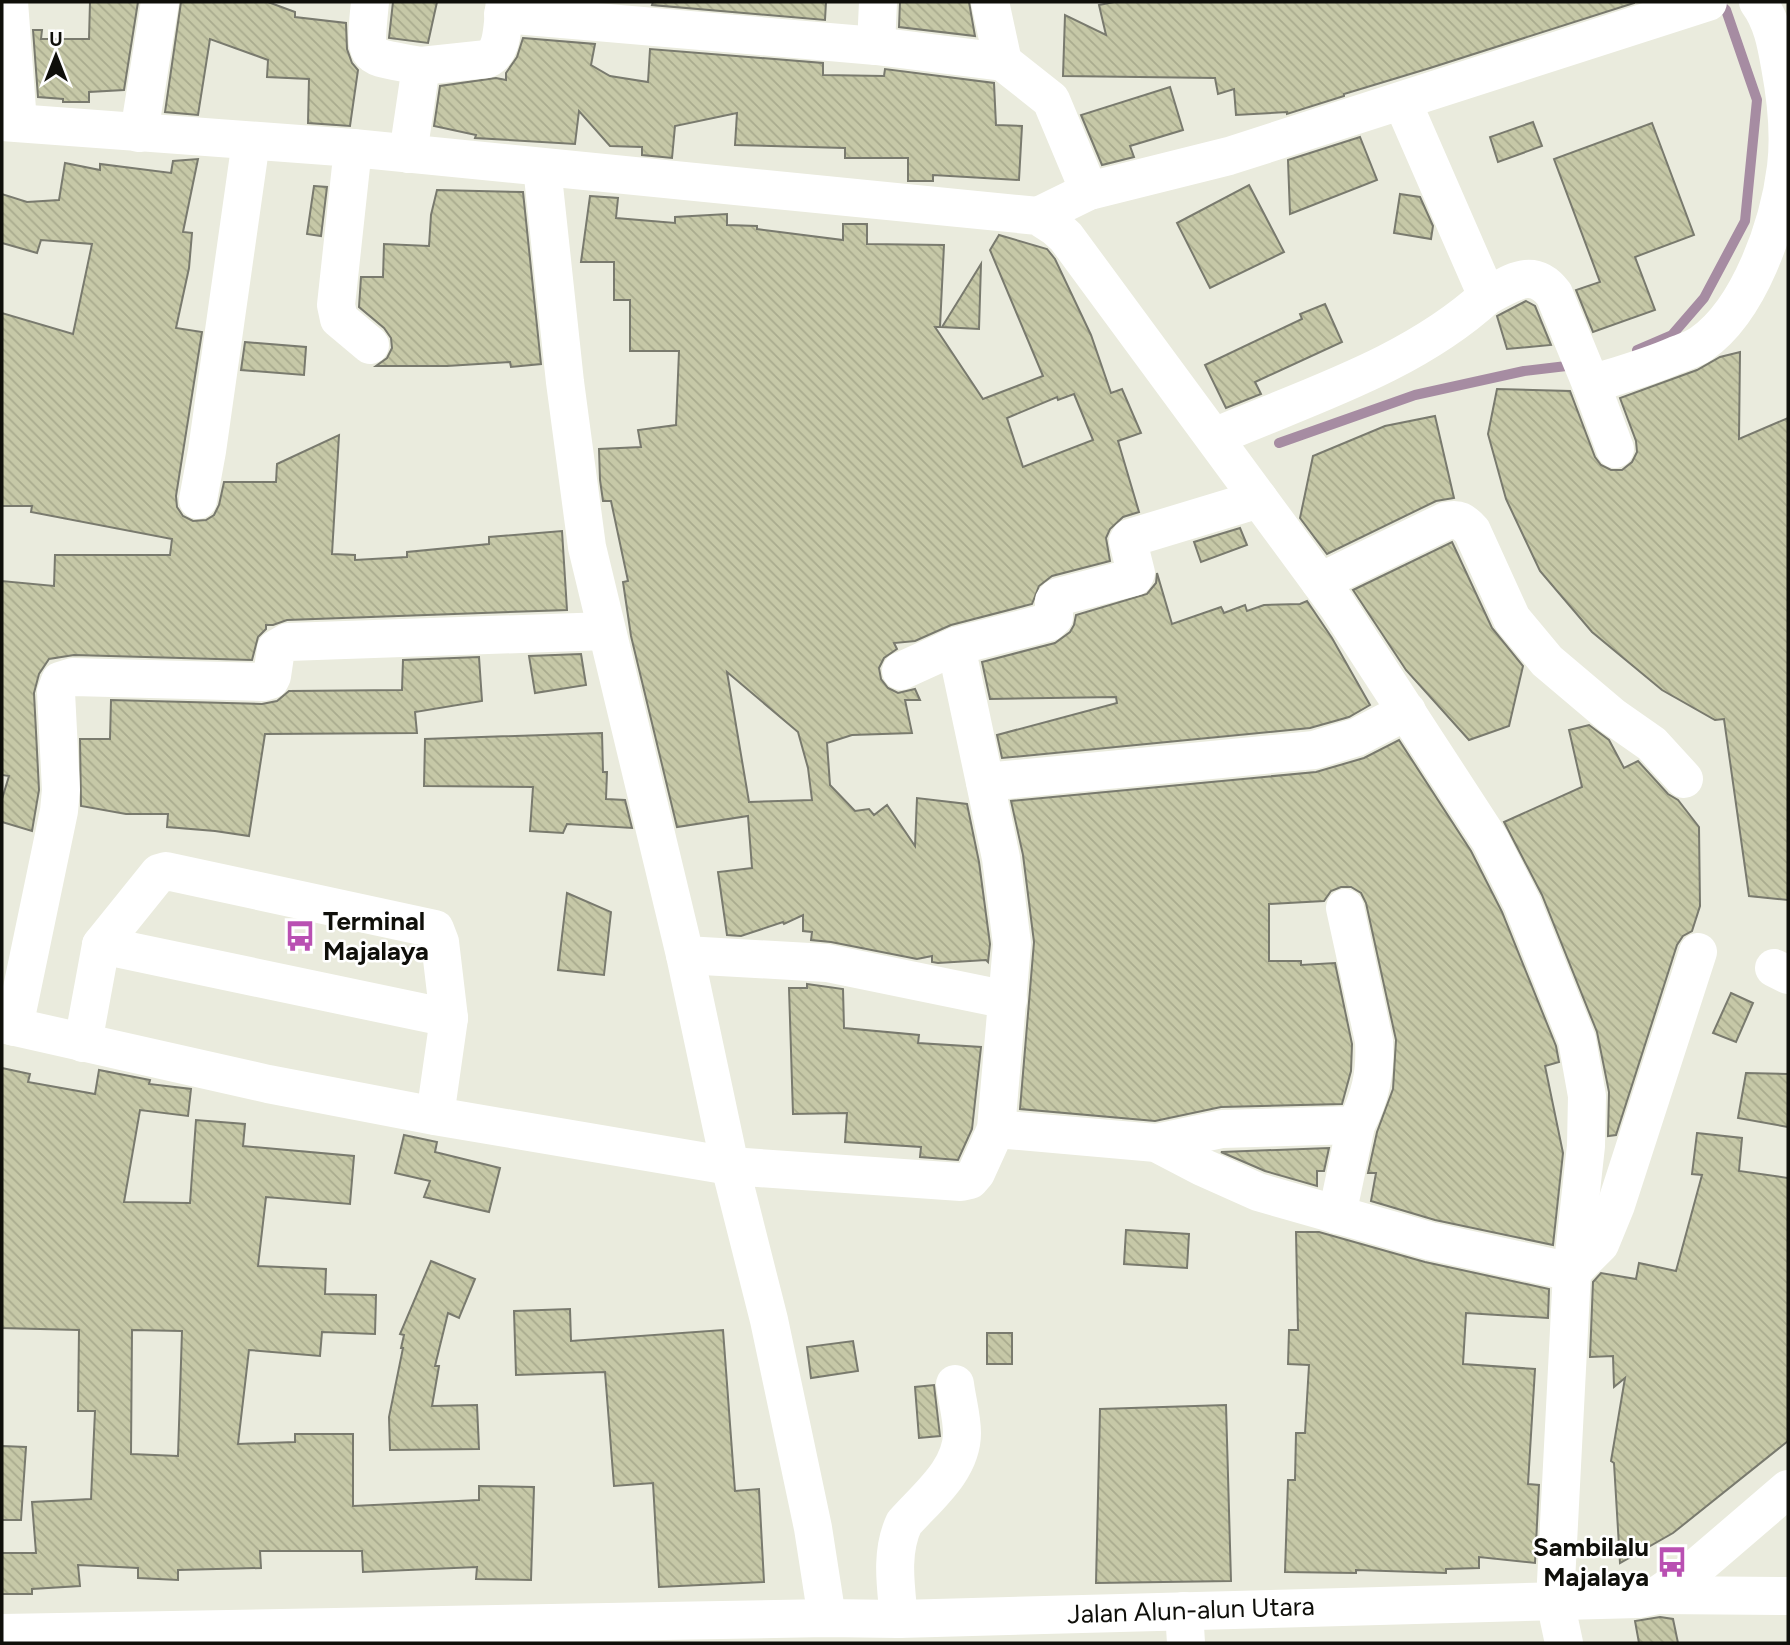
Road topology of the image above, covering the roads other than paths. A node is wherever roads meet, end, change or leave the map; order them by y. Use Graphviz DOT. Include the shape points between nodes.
graph roads {
  1 [pos="9,2"];
  2 [pos="159,2"];
  3 [pos="370,2"];
  4 [pos="878,2"];
  5 [pos="990,2"];
  6 [pos="1758,2"];
  7 [pos="1702,4"];
  8 [pos="504,8"];
  9 [pos="876,46"];
  10 [pos="1003,62"];
  11 [pos="422,66"];
  12 [pos="1402,101"];
  13 [pos="10,122"];
  14 [pos="139,133"];
  15 [pos="251,141"];
  16 [pos="353,148"];
  17 [pos="408,154"];
  18 [pos="1787,163"];
  19 [pos="542,167"];
  20 [pos="1089,191"];
  21 [pos="1038,216"];
  22 [pos="1488,296"];
  23 [pos="370,345"];
  24 [pos="1586,369"];
  25 [pos="1214,436"];
  26 [pos="1615,449"];
  27 [pos="1259,499"];
  28 [pos="198,500"];
  29 [pos="1320,582"];
  30 [pos="606,631"];
  31 [pos="956,646"];
  32 [pos="901,671"];
  33 [pos="1407,712"];
  34 [pos="1684,779"];
  35 [pos="985,782"];
  36 [pos="1345,908"];
  37 [pos="101,945"];
  38 [pos="1698,953"];
  39 [pos="685,955"];
  40 [pos="1008,1000"];
  41 [pos="449,1018"];
  42 [pos="8,1025"];
  43 [pos="83,1042"];
  44 [pos="435,1116"];
  45 [pos="1356,1125"];
  46 [pos="996,1129"];
  47 [pos="1156,1143"];
  48 [pos="730,1166"];
  49 [pos="1337,1215"];
  50 [pos="1572,1272"];
  51 [pos="955,1384"];
  52 [pos="1788,1489"];
  53 [pos="1788,1596"];
  54 [pos="1649,1597"];
  55 [pos="1563,1600"];
  56 [pos="827,1618"];
  57 [pos="899,1619"];
  58 [pos="1185,1627"];
  59 [pos="2,1633"];
  60 [pos="400,1634"];
  61 [pos="1564,1643"];
  1 -- 13 [label="street"];
  2 -- 14 [label="street"];
  3 -- 11 [label="street" via="369,51 377,58"];
  4 -- 9 [label="street"];
  5 -- 10 [label="street"];
  6 -- 18 [label="street" via="1766,13 1781,70"];
  7 -- 12 [label="street"];
  8 -- 9 [label="street"];
  8 -- 11 [label="street" via="493,56"];
  9 -- 10 [label="street"];
  10 -- 20 [label="street" via="1051,100"];
  11 -- 17 [label="street"];
  12 -- 20 [label="street" via="1229,156"];
  12 -- 22 [label="street"];
  13 -- 14 [label="street"];
  14 -- 15 [label="street"];
  15 -- 16 [label="street"];
  15 -- 28 [label="street"];
  16 -- 17 [label="street"];
  16 -- 23 [label="street" via="336,305 339,319"];
  17 -- 19 [label="street"];
  18 -- 24 [label="street" via="1780,200 1753,281 1730,314 1700,344 1649,367"];
  19 -- 21 [label="street"];
  19 -- 30 [label="street" via="587,547"];
  20 -- 21 [label="street"];
  21 -- 25 [label="street" via="1066,237"];
  22 -- 24 [label="street" via="1522,279 1538,279 1547,285"];
  22 -- 25 [label="street" via="1422,345"];
  24 -- 26 [label="street"];
  25 -- 27 [label="street"];
  27 -- 29 [label="street"];
  27 -- 31 [label="street" via="1129,538 1134,577 1057,597 1049,622"];
  29 -- 33 [label="street"];
  29 -- 34 [label="street" via="1446,521 1464,521 1511,619 1538,651 1612,716 1652,744"];
  30 -- 39 [label="street"];
  30 -- 42 [label="street" via="288,642 276,649 272,676 263,682 73,677 60,681 56,692 59,811"];
  31 -- 32 [label="street"];
  31 -- 35 [label="street"];
  33 -- 35 [label="street" via="1357,737 1314,750"];
  33 -- 50 [label="street" via="1490,840 1522,903 1577,1040 1587,1097 1586,1146"];
  35 -- 40 [label="street" via="1012,944"];
  36 -- 45 [label="street" via="1376,1062 1367,1104"];
  37 -- 41 [label="street"];
  37 -- 41 [label="street" via="159,873 166,871 431,927 440,942"];
  37 -- 43 [label="street"];
  38 -- 50 [label="street" via="1601,1244"];
  39 -- 40 [label="street" via="827,963"];
  39 -- 48 [label="street"];
  40 -- 46 [label="street"];
  41 -- 44 [label="street"];
  42 -- 43 [label="street"];
  43 -- 44 [label="street"];
  44 -- 48 [label="street"];
  45 -- 47 [label="street" via="1222,1129"];
  45 -- 49 [label="street"];
  46 -- 47 [label="street"];
  46 -- 48 [label="street" via="976,1174 961,1182"];
  47 -- 49 [label="street" via="1258,1192"];
  48 -- 56 [label="street" via="775,1346"];
  49 -- 50 [label="street"];
  50 -- 55 [label="street"];
  51 -- 57 [label="street" via="962,1433 959,1454 951,1471 900,1532 895,1572"];
  52 -- 54 [label="street" via="1699,1566"];
  53 -- 54 [label="street, Jalan Alun-alun Utara"];
  54 -- 55 [label="street, Jalan Alun-alun Utara"];
  55 -- 58 [label="street, Jalan Alun-alun Utara"];
  55 -- 61 [label="street"];
  56 -- 57 [label="street, Jalan Alun-alun Utara"];
  56 -- 60 [label="street, Jalan Alun-alun Utara"];
  57 -- 58 [label="street, Jalan Alun-alun Utara"];
  59 -- 60 [label="street, Jalan Alun-alun Utara" via="333,1628"];
}
